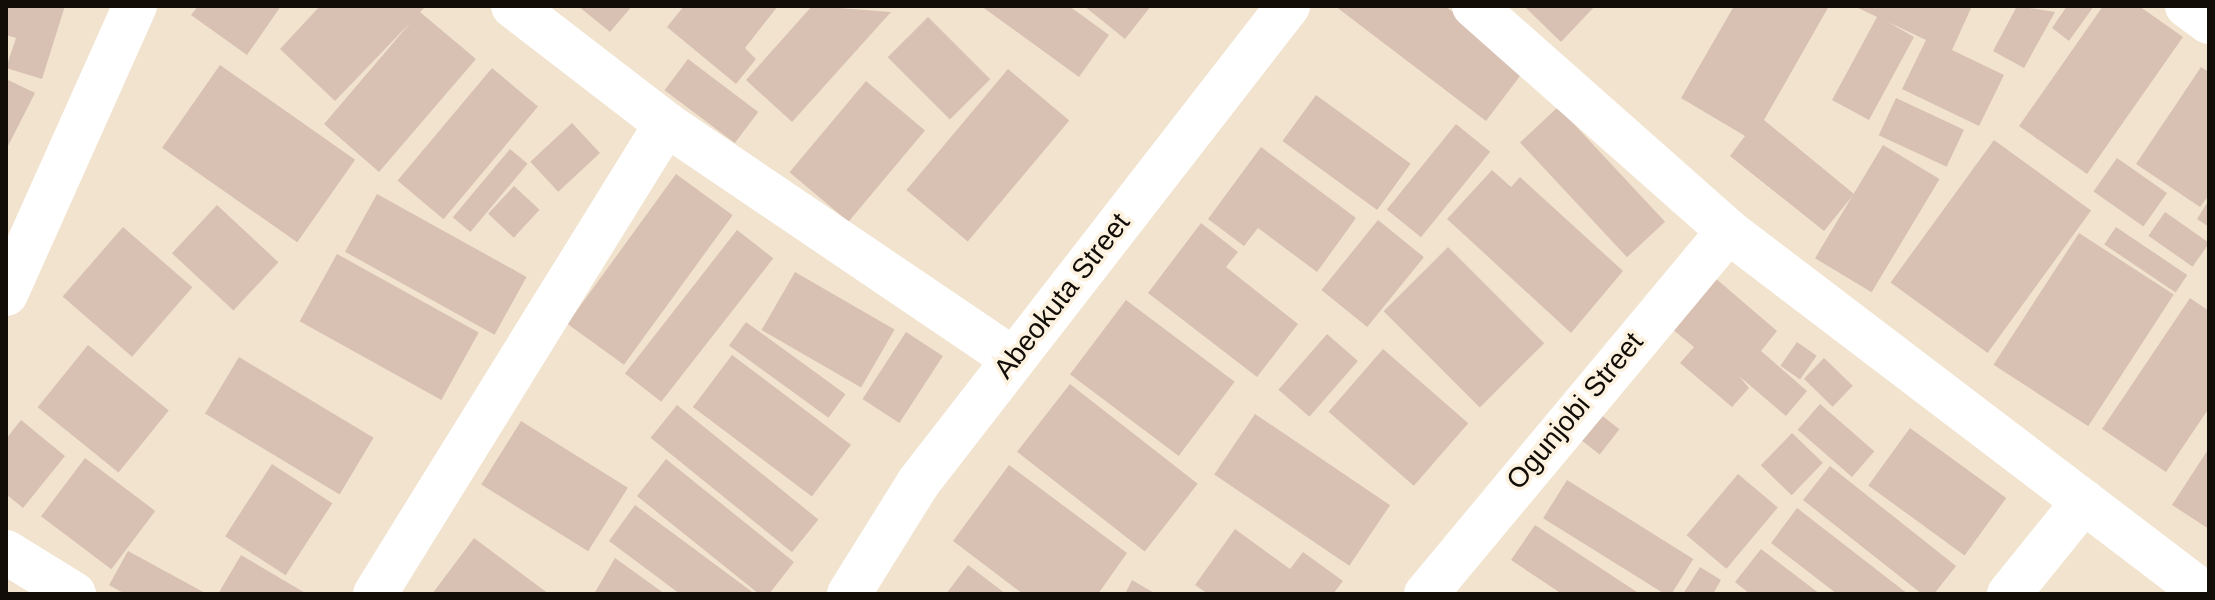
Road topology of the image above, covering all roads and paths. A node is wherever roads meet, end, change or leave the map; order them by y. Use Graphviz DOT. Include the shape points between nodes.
graph roads {
  1 [pos="135,6"];
  2 [pos="513,6"];
  3 [pos="1288,6"];
  4 [pos="1474,6"];
  5 [pos="2187,6"];
  6 [pos="2209,22"];
  7 [pos="666,124"];
  8 [pos="1728,231"];
  9 [pos="6,294"];
  10 [pos="1012,358"];
  11 [pos="2084,501"];
  12 [pos="6,552"];
  13 [pos="74,594"];
  14 [pos="375,594"];
  15 [pos="849,594"];
  16 [pos="1426,594"];
  17 [pos="2009,594"];
  18 [pos="2205,594"];
  1 -- 9 [label="street"];
  2 -- 7 [label="street"];
  3 -- 10 [label="street, Abeokuta Street"];
  4 -- 8 [label="street"];
  5 -- 6 [label="street"];
  7 -- 10 [label="street"];
  7 -- 14 [label="street"];
  8 -- 11 [label="street"];
  8 -- 16 [label="street, Ogunjobi Street"];
  10 -- 15 [label="street, Abeokuta Street" via="918,483"];
  11 -- 17 [label="street"];
  11 -- 18 [label="street"];
  12 -- 13 [label="street"];
}
